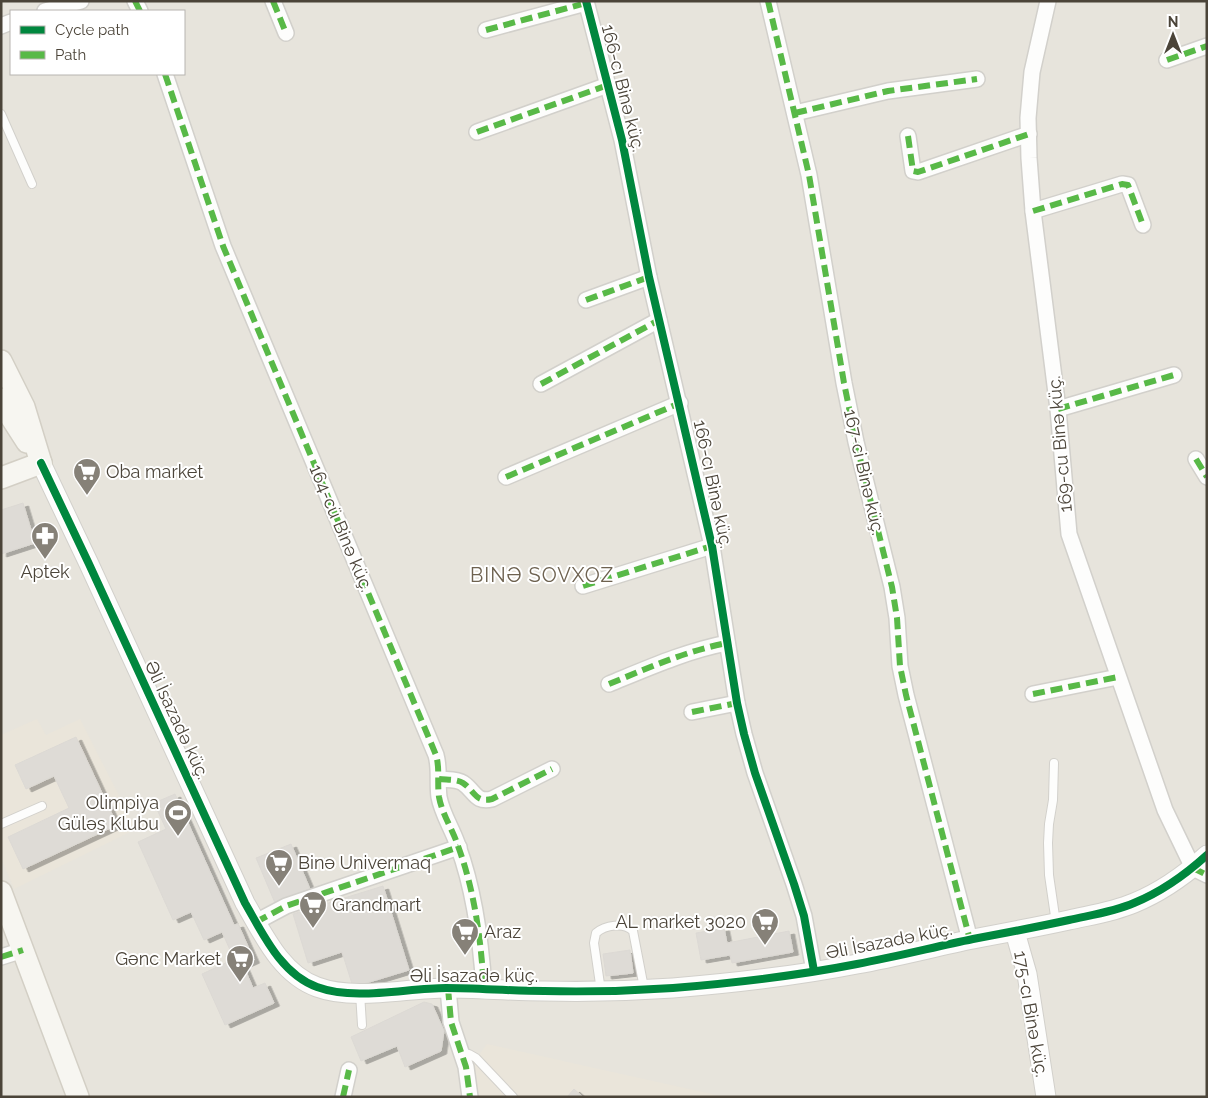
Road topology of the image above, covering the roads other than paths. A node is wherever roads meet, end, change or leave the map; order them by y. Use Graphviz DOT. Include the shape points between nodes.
graph roads {
  1 [pos="81,1"];
  2 [pos="273,1"];
  3 [pos="768,1"];
  4 [pos="1048,1"];
  5 [pos="586,2"];
  6 [pos="49,10"];
  7 [pos="486,30"];
  8 [pos="286,33"];
  9 [pos="1207,46"];
  10 [pos="1167,60"];
  11 [pos="165,75"];
  12 [pos="977,79"];
  13 [pos="608,86"];
  14 [pos="795,113"];
  15 [pos="1,114"];
  16 [pos="478,132"];
  17 [pos="1029,134"];
  18 [pos="908,136"];
  19 [pos="32,184"];
  20 [pos="1033,211"];
  21 [pos="1143,225"];
  22 [pos="649,277"];
  23 [pos="586,300"];
  24 [pos="659,320"];
  25 [pos="1,361"];
  26 [pos="1174,375"];
  27 [pos="541,384"];
  28 [pos="680,403"];
  29 [pos="11,407"];
  30 [pos="1058,409"];
  31 [pos="1196,459"];
  32 [pos="41,463"];
  33 [pos="506,477"];
  34 [pos="1207,477"];
  35 [pos="1,478"];
  36 [pos="712,546"];
  37 [pos="583,586"];
  38 [pos="727,643"];
  39 [pos="1118,677"];
  40 [pos="609,684"];
  41 [pos="1033,694"];
  42 [pos="737,703"];
  43 [pos="692,712"];
  44 [pos="1054,764"];
  45 [pos="552,769"];
  46 [pos="440,779"];
  47 [pos="42,806"];
  48 [pos="1,824"];
  49 [pos="459,847"];
  50 [pos="1207,855"];
  51 [pos="1200,872"];
  52 [pos="1,892"];
  53 [pos="256,922"];
  54 [pos="1056,922"];
  55 [pos="1015,932"];
  56 [pos="970,940"];
  57 [pos="23,950"];
  58 [pos="1,957"];
  59 [pos="814,971"];
  60 [pos="448,988"];
  61 [pos="484,989"];
  62 [pos="644,989"];
  63 [pos="602,991"];
  64 [pos="360,993"];
  65 [pos="362,1025"];
  66 [pos="462,1052"];
  67 [pos="349,1070"];
  68 [pos="78,1097"];
  69 [pos="343,1097"];
  70 [pos="470,1097"];
  71 [pos="513,1097"];
  72 [pos="1046,1097"];
  1 -- 6 [label="street"];
  2 -- 8 [label="street"];
  3 -- 14 [label="street, 167-ci Binə küç."];
  4 -- 17 [label="street, 169-cu Binə küç." via="1032,72"];
  5 -- 7 [label="street"];
  5 -- 13 [label="street, 166-cı Binə küç."];
  9 -- 10 [label="street"];
  11 -- 46 [label="street, 164-cü Binə küç." via="223,246 436,755"];
  12 -- 14 [label="street" via="888,91"];
  13 -- 16 [label="street"];
  13 -- 22 [label="street, 166-cı Binə küç."];
  14 -- 56 [label="street, 167-ci Binə küç." via="856,442 892,587 901,673"];
  15 -- 19 [label="lane"];
  17 -- 18 [label="street" via="918,172 913,171"];
  17 -- 20 [label="street, 169-cu Binə küç."];
  20 -- 21 [label="street" via="1122,184 1128,185"];
  20 -- 30 [label="street, 169-cu Binə küç."];
  22 -- 23 [label="street"];
  22 -- 24 [label="street, 166-cı Binə küç."];
  24 -- 27 [label="street"];
  24 -- 28 [label="street, 166-cı Binə küç."];
  25 -- 29 [label="main road"];
  26 -- 30 [label="street"];
  28 -- 33 [label="street"];
  28 -- 36 [label="street, 166-cı Binə küç."];
  29 -- 32 [label="main road"];
  30 -- 39 [label="street, 169-cu Binə küç." via="1068,534"];
  31 -- 34 [label="street"];
  32 -- 35 [label="main road"];
  32 -- 53 [label="street, Əli İsazadə küç."];
  36 -- 37 [label="street"];
  36 -- 38 [label="street, 166-cı Binə küç."];
  38 -- 40 [label="street" via="675,656"];
  38 -- 42 [label="street, 166-cı Binə küç."];
  39 -- 41 [label="street"];
  39 -- 51 [label="street, 169-cu Binə küç." via="1164,810"];
  42 -- 43 [label="street"];
  42 -- 59 [label="street, 166-cı Binə küç." via="755,773 804,916"];
  44 -- 54 [label="lane" via="1054,800 1048,842"];
  45 -- 46 [label="street" via="484,801 459,781"];
  46 -- 49 [label="street, 164-cü Binə küç." via="439,797"];
  47 -- 48 [label="lane"];
  49 -- 53 [label="street" via="286,906"];
  49 -- 61 [label="street, 164-cü Binə küç." via="476,918"];
  50 -- 51 [label="street, Əli İsazadə küç."];
  51 -- 54 [label="street, Əli İsazadə küç." via="1177,880 1135,903"];
  52 -- 57 [label="main road"];
  53 -- 64 [label="street, Əli İsazadə küç." via="279,957 303,980 334,991"];
  54 -- 55 [label="street, Əli İsazadə küç."];
  55 -- 56 [label="street, Əli İsazadə küç."];
  55 -- 72 [label="street, 175-cı Binə küç." via="1027,974"];
  56 -- 59 [label="street, Əli İsazadə küç."];
  57 -- 58 [label="street"];
  57 -- 68 [label="main road"];
  59 -- 62 [label="street, Əli İsazadə küç."];
  60 -- 61 [label="street, Əli İsazadə küç."];
  60 -- 64 [label="street, Əli İsazadə küç."];
  60 -- 66 [label="street" via="451,1022"];
  61 -- 63 [label="street, Əli İsazadə küç."];
  62 -- 63 [label="street, Əli İsazadə küç."];
  62 -- 63 [label="lane" via="633,931 623,925 603,928 596,933 594,943"];
  64 -- 65 [label="lane"];
  66 -- 70 [label="street"];
  66 -- 71 [label="lane" via="476,1058"];
  67 -- 69 [label="street"];
}
